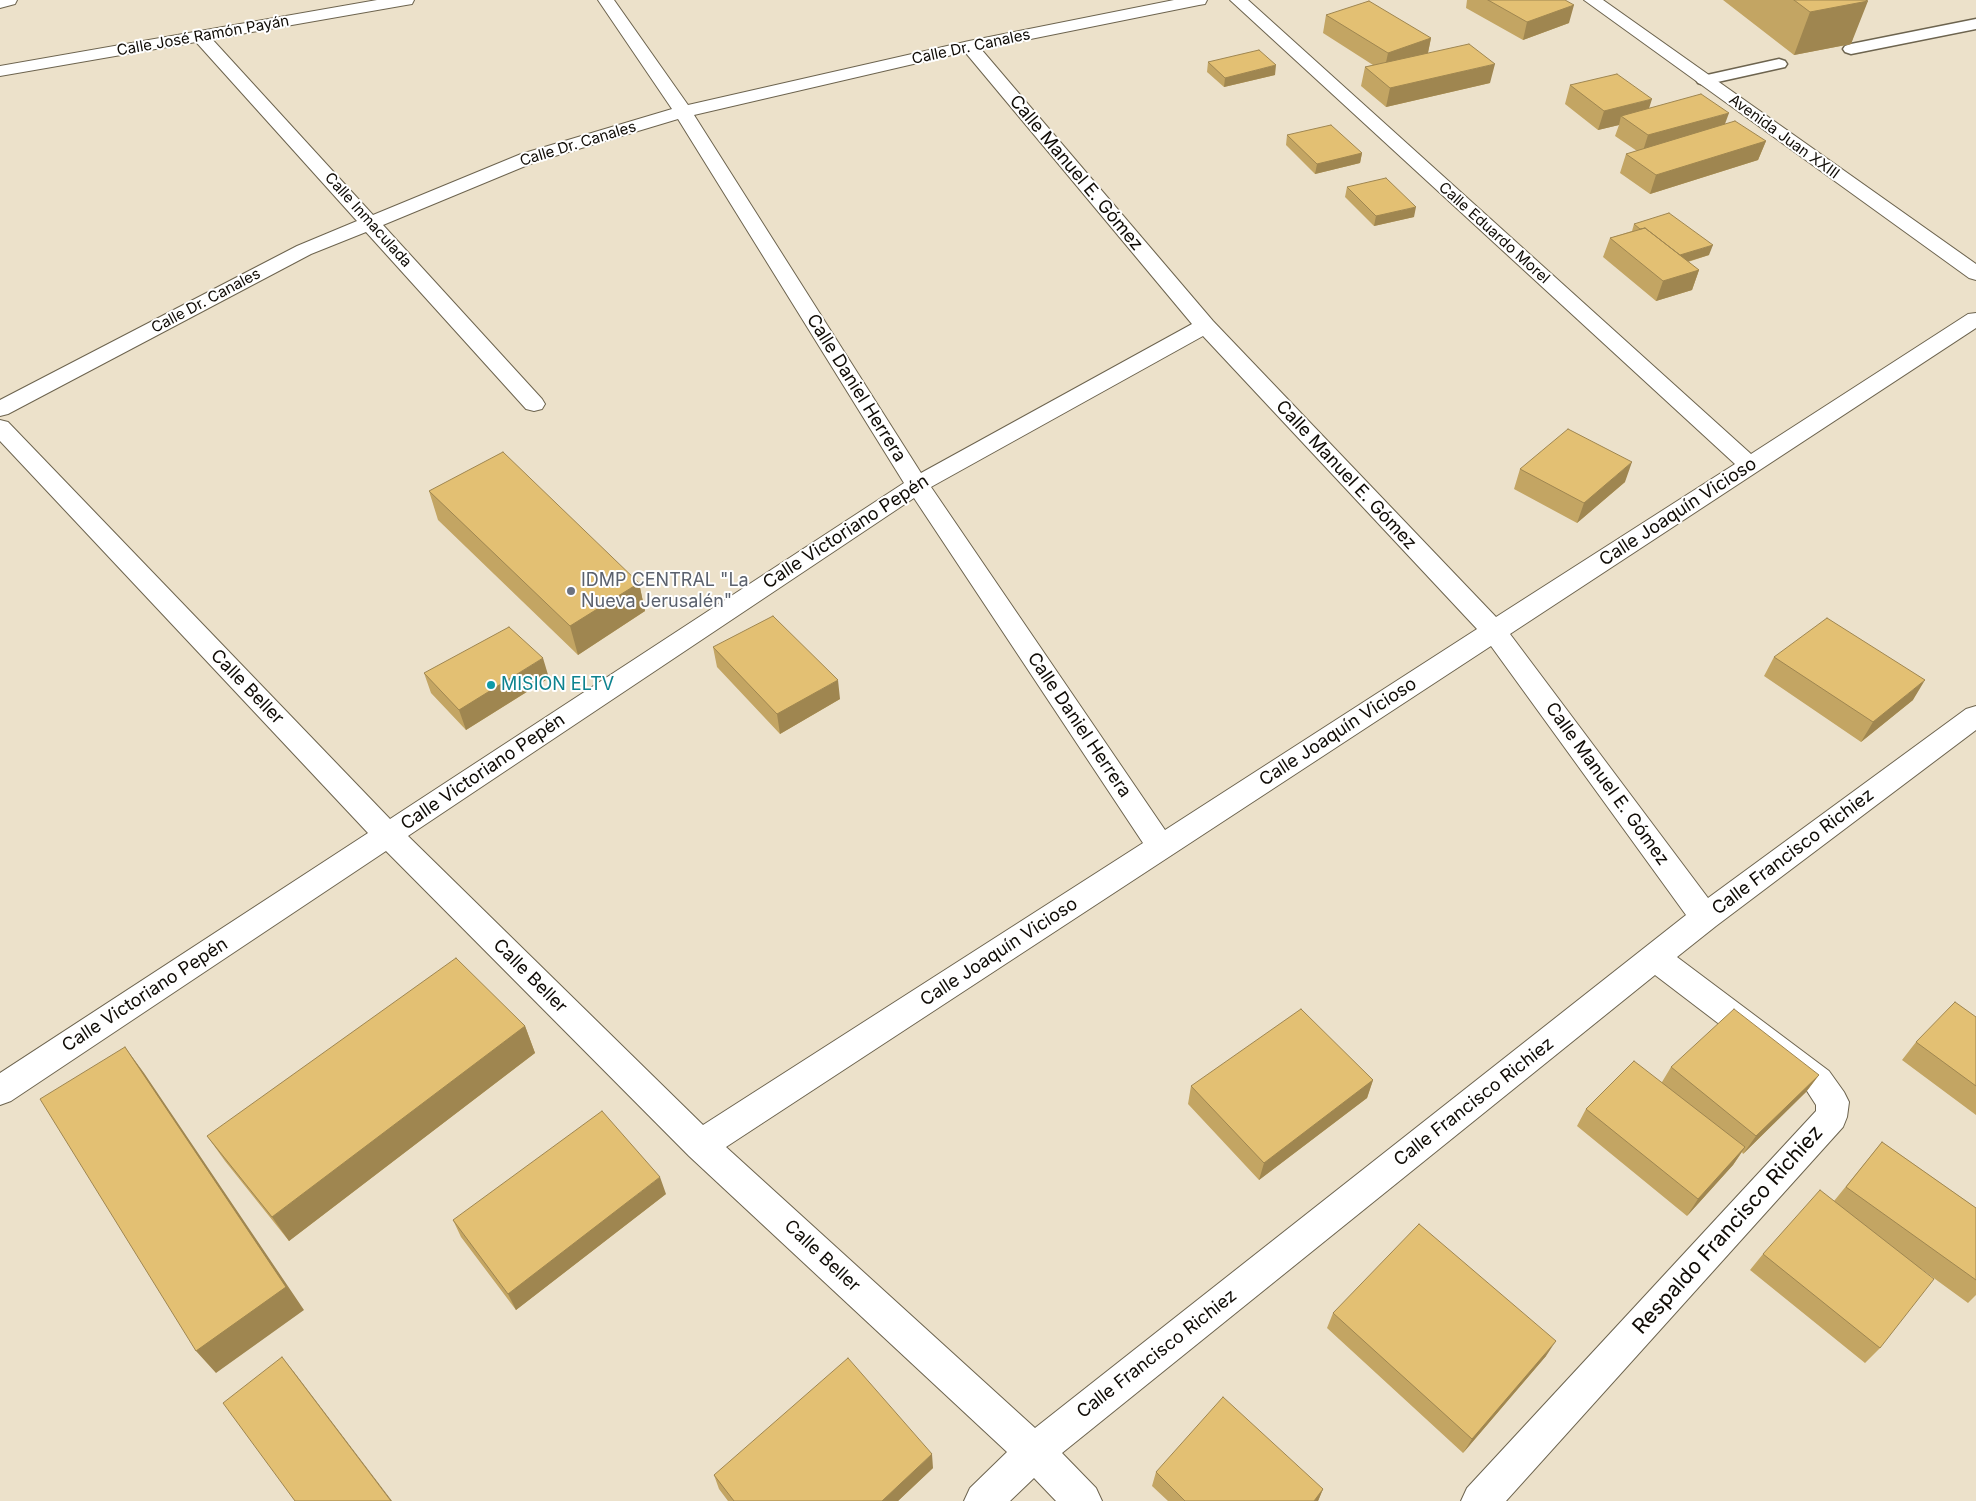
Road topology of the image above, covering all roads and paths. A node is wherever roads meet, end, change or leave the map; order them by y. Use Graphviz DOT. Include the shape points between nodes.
graph roads {
  1 [pos="9,0"];
  2 [pos="406,0"];
  3 [pos="606,0"];
  4 [pos="1199,0"];
  5 [pos="1238,0"];
  6 [pos="1592,0"];
  7 [pos="0,4"];
  8 [pos="1976,24"];
  9 [pos="201,37"];
  10 [pos="969,46"];
  11 [pos="1852,49"];
  12 [pos="1779,64"];
  13 [pos="0,71"];
  14 [pos="1704,80"];
  15 [pos="682,112"];
  16 [pos="371,224"];
  17 [pos="1976,274"];
  18 [pos="1976,319"];
  19 [pos="1205,326"];
  20 [pos="534,404"];
  21 [pos="0,409"];
  22 [pos="0,427"];
  23 [pos="1750,465"];
  24 [pos="916,484"];
  25 [pos="1494,631"];
  26 [pos="1976,716"];
  27 [pos="388,835"];
  28 [pos="1161,847"];
  29 [pos="1705,917"];
  30 [pos="1655,958"];
  31 [pos="0,1091"];
  32 [pos="701,1145"];
  33 [pos="1034,1452"];
  34 [pos="984,1501"];
  35 [pos="1083,1501"];
  36 [pos="1480,1501"];
  1 -- 7 [label="street"];
  2 -- 9 [label="street, Calle José Ramón Payán"];
  3 -- 15 [label="street, Calle Daniel Herrera"];
  4 -- 10 [label="street, Calle Dr. Canales"];
  5 -- 23 [label="street, Calle Eduardo Morel"];
  6 -- 14 [label="street, Avenida Juan XXIII"];
  8 -- 11 [label="lane"];
  9 -- 13 [label="street, Calle José Ramón Payán"];
  9 -- 16 [label="street, Calle Inmaculada"];
  10 -- 15 [label="street, Calle Dr. Canales"];
  10 -- 19 [label="street, Calle Manuel E. Gómez"];
  12 -- 14 [label="lane"];
  14 -- 17 [label="street, Avenida Juan XXIII"];
  15 -- 16 [label="street, Calle Dr. Canales" via="528,158"];
  15 -- 24 [label="street, Calle Daniel Herrera"];
  16 -- 20 [label="street, Calle Inmaculada"];
  16 -- 21 [label="street, Calle Dr. Canales" via="304,250"];
  18 -- 23 [label="street, Calle Joaquín Vicioso"];
  19 -- 24 [label="street, Calle Victoriano Pepén"];
  19 -- 25 [label="street, Calle Manuel E. Gómez"];
  22 -- 27 [label="street, Calle Beller"];
  23 -- 25 [label="street, Calle Joaquín Vicioso"];
  24 -- 27 [label="street, Calle Victoriano Pepén"];
  24 -- 28 [label="street, Calle Daniel Herrera"];
  25 -- 28 [label="street, Calle Joaquín Vicioso"];
  25 -- 29 [label="street, Calle Manuel E. Gómez"];
  26 -- 29 [label="street, Calle Francisco Richiez"];
  27 -- 31 [label="street, Calle Victoriano Pepén"];
  27 -- 32 [label="street, Calle Beller"];
  28 -- 32 [label="street, Calle Joaquín Vicioso"];
  29 -- 30 [label="street, Calle Francisco Richiez"];
  30 -- 33 [label="street, Calle Francisco Richiez"];
  30 -- 36 [label="street, Respaldo Francisco Richiez" via="1818,1081 1834,1102 1831,1117"];
  32 -- 33 [label="street, Calle Beller"];
  33 -- 34 [label="street, Calle Francisco Richiez"];
  33 -- 35 [label="street, Calle Beller"];
}
